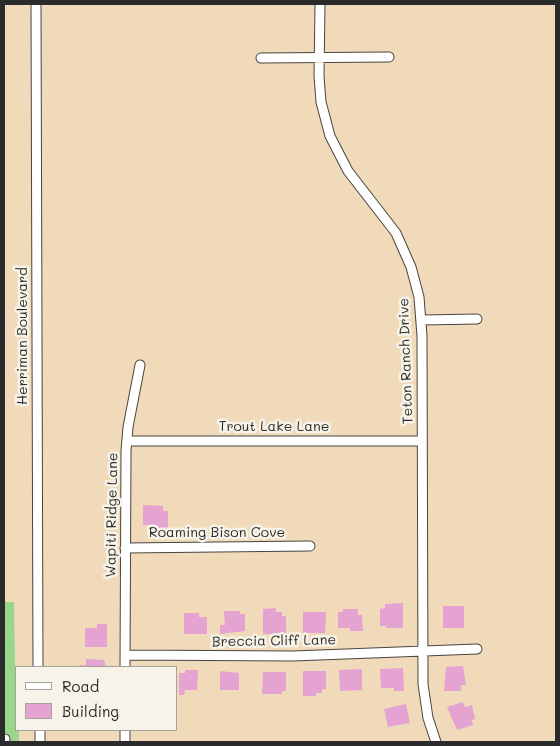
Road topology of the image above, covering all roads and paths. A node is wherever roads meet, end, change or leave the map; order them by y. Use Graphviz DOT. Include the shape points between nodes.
graph roads {
  1 [pos="36,4"];
  2 [pos="320,4"];
  3 [pos="262,58"];
  4 [pos="319,58"];
  5 [pos="389,58"];
  6 [pos="477,319"];
  7 [pos="422,320"];
  8 [pos="140,365"];
  9 [pos="127,441"];
  10 [pos="422,441"];
  11 [pos="310,546"];
  12 [pos="125,548"];
  13 [pos="477,648"];
  14 [pos="423,650"];
  15 [pos="124,655"];
  16 [pos="38,666"];
  17 [pos="125,666"];
  18 [pos="436,742"];
  1 -- 16 [label="street, Herriman Boulevard"];
  2 -- 4 [label="street, Teton Ranch Drive"];
  3 -- 4 [label="street"];
  4 -- 5 [label="street"];
  4 -- 7 [label="street, Teton Ranch Drive" via="321,102 336,153 384,215 399,240 417,284"];
  6 -- 7 [label="street"];
  7 -- 10 [label="street, Teton Ranch Drive"];
  8 -- 9 [label="street, Wapiti Ridge Lane"];
  9 -- 10 [label="street, Trout Lake Lane"];
  9 -- 12 [label="street, Wapiti Ridge Lane"];
  10 -- 14 [label="street, Teton Ranch Drive"];
  11 -- 12 [label="street, Roaming Bison Cove"];
  12 -- 15 [label="street, Wapiti Ridge Lane"];
  13 -- 14 [label="street, Breccia Cliff Lane"];
  14 -- 15 [label="street, Breccia Cliff Lane" via="310,655"];
  14 -- 18 [label="street, Teton Ranch Drive" via="424,696"];
  15 -- 17 [label="street, Wapiti Ridge Lane"];
}
